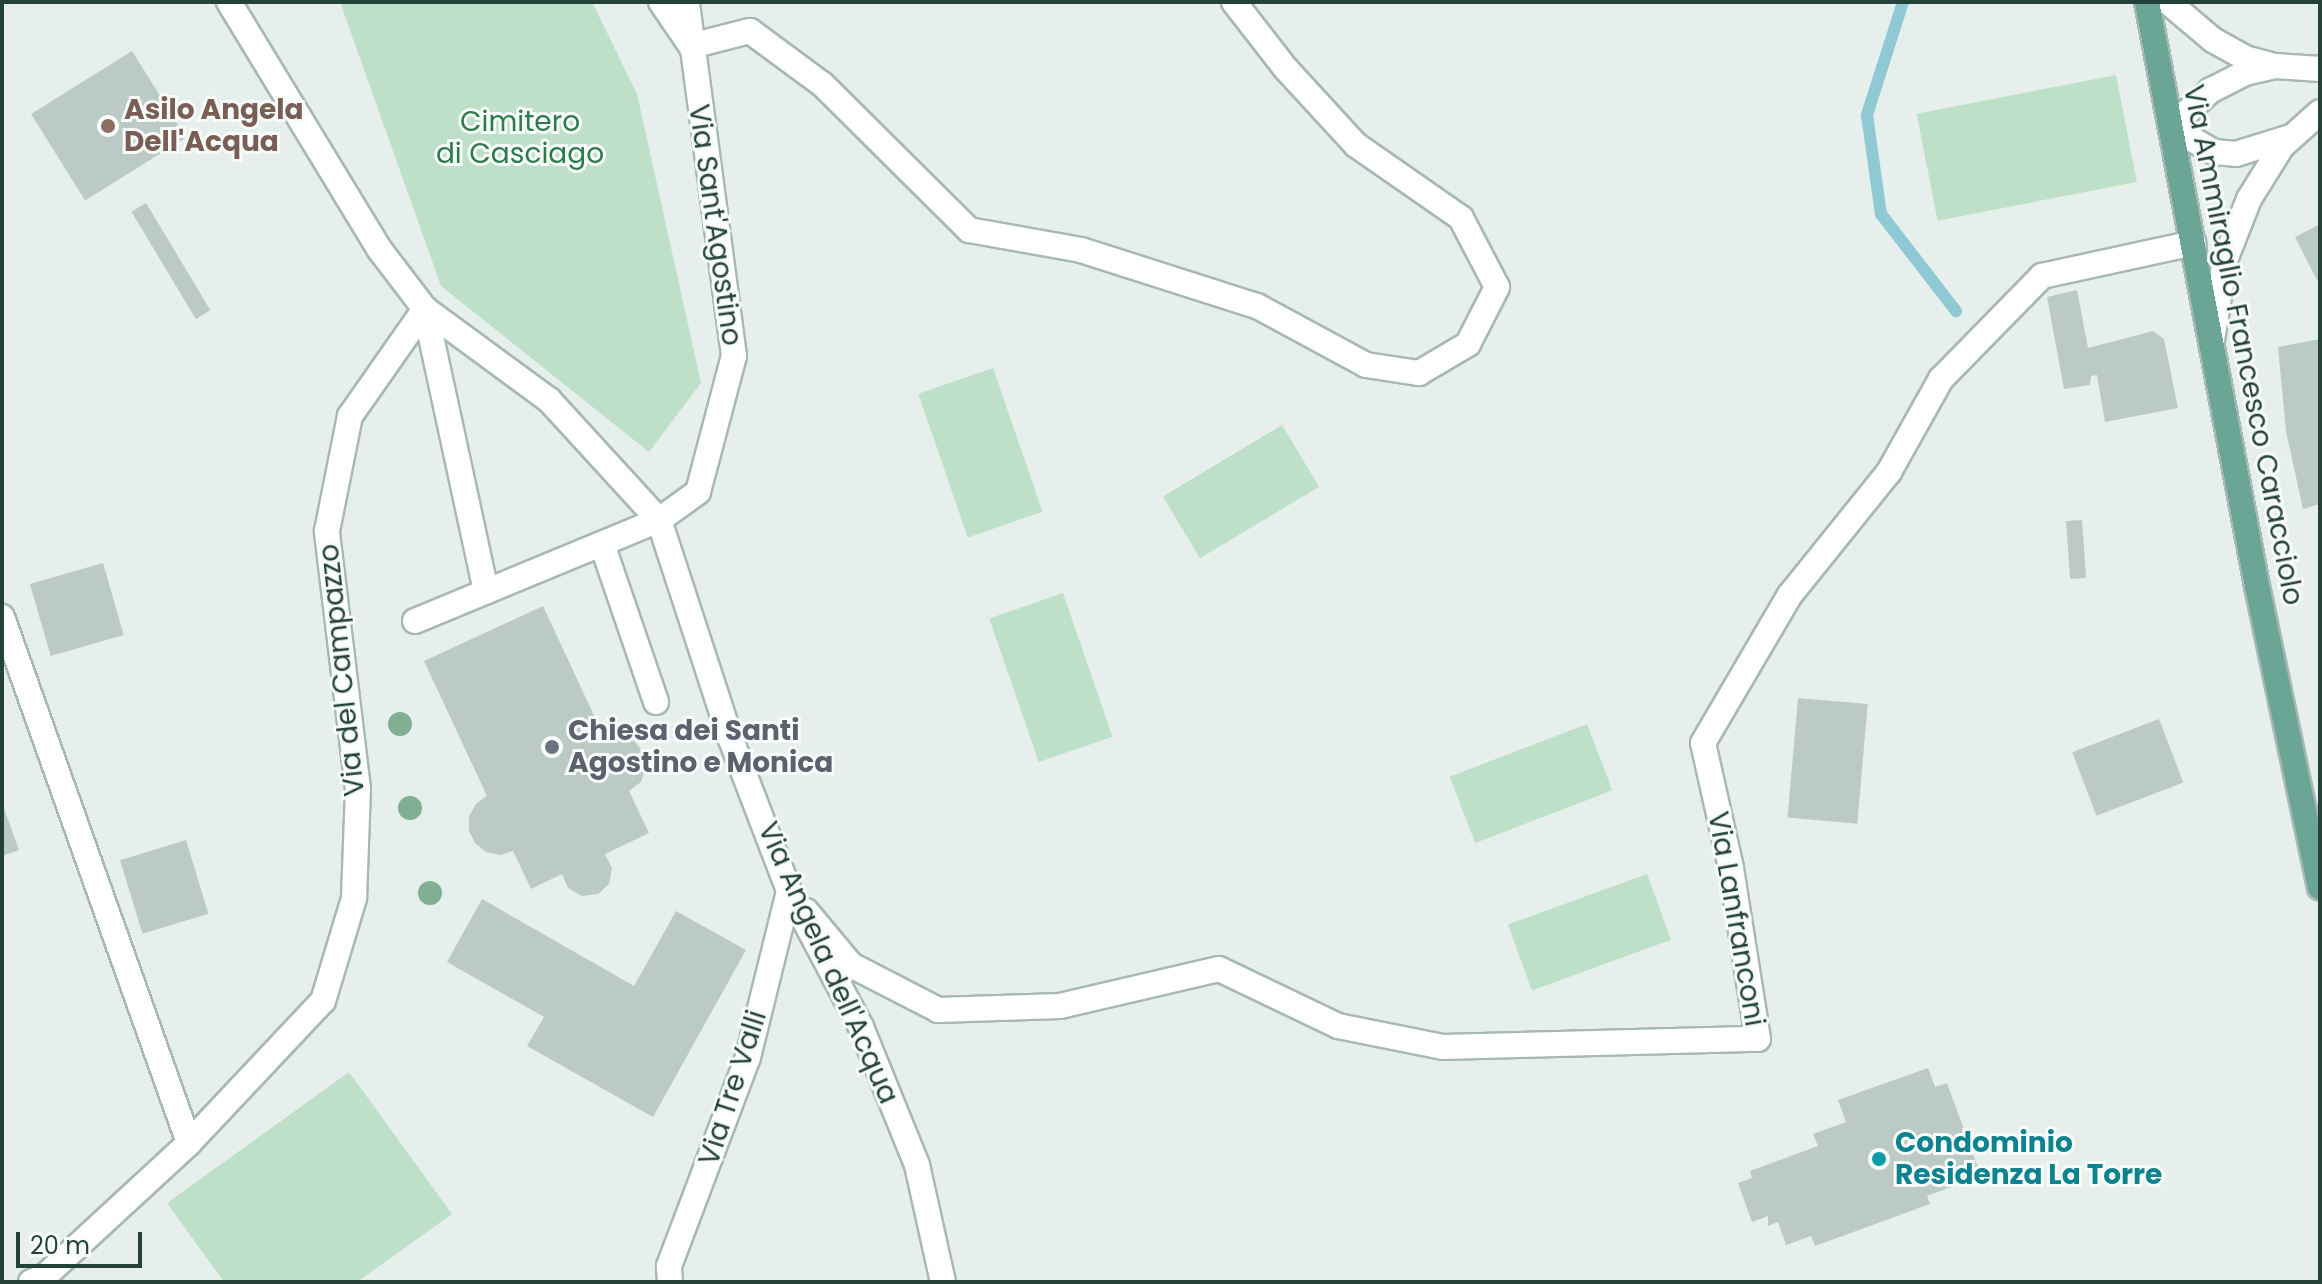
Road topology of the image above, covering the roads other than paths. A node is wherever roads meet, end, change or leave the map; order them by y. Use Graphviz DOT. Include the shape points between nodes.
graph roads {
  1 [pos="229,2"];
  2 [pos="661,2"];
  3 [pos="687,2"];
  4 [pos="1234,2"];
  5 [pos="2147,2"];
  6 [pos="2168,2"];
  7 [pos="691,46"];
  8 [pos="2275,66"];
  9 [pos="2320,69"];
  10 [pos="2320,112"];
  11 [pos="2171,127"];
  12 [pos="2293,135"];
  13 [pos="2193,243"];
  14 [pos="425,309"];
  15 [pos="2212,342"];
  16 [pos="659,520"];
  17 [pos="602,544"];
  18 [pos="486,592"];
  19 [pos="2,617"];
  20 [pos="415,621"];
  21 [pos="656,702"];
  22 [pos="2320,887"];
  23 [pos="789,891"];
  24 [pos="189,1143"];
  25 [pos="31,1282"];
  26 [pos="670,1282"];
  27 [pos="943,1282"];
  1 -- 14 [label="street, Via Angela dell'Acqua" via="380,250"];
  2 -- 7 [label="street"];
  3 -- 7 [label="street, Via Sant'Agostino"];
  4 -- 7 [label="street" via="1356,145 1461,218 1497,287 1468,344 1419,373 1366,365 1257,306 1081,250 969,230 822,84 750,31"];
  5 -- 11 [label="main road, Via Ammiraglio Francesco Caracciolo"];
  6 -- 8 [label="street" via="2213,40 2245,58"];
  7 -- 16 [label="street, Via Sant'Agostino" via="734,356 698,492"];
  8 -- 9 [label="street"];
  8 -- 11 [label="street" via="2211,90"];
  10 -- 12 [label="street"];
  11 -- 12 [label="street" via="2214,152 2236,154"];
  11 -- 13 [label="main road, Via Ammiraglio Francesco Caracciolo"];
  12 -- 15 [label="street" via="2266,168 2234,232"];
  13 -- 15 [label="main road, Via Ammiraglio Francesco Caracciolo"];
  13 -- 23 [label="street, Via Lanfranconi" via="2042,276 1941,379 1889,472 1790,595 1703,743 1731,868 1758,1039 1443,1047 1338,1026 1219,969 1060,1006 938,1010 851,965"];
  14 -- 16 [label="street, Via Angela dell'Acqua" via="549,400"];
  14 -- 18 [label="street"];
  14 -- 24 [label="street, Via del Campazzo" via="350,416 327,531 358,789 354,898 323,1001"];
  15 -- 22 [label="main road, Via Ammiraglio Francesco Caracciolo"];
  16 -- 17 [label="street, Via Sant'Agostino"];
  16 -- 23 [label="street, Via Angela dell'Acqua" via="730,737"];
  17 -- 18 [label="street, Via Sant'Agostino"];
  17 -- 21 [label="street"];
  18 -- 20 [label="street, Via Sant'Agostino"];
  19 -- 24 [label="street"];
  23 -- 26 [label="street, Via Tre Valli" via="748,1057 669,1266"];
  23 -- 27 [label="street, Via Angela dell'Acqua" via="861,1027 917,1165"];
  24 -- 25 [label="street, Via del Campazzo" via="45,1276"];
}
